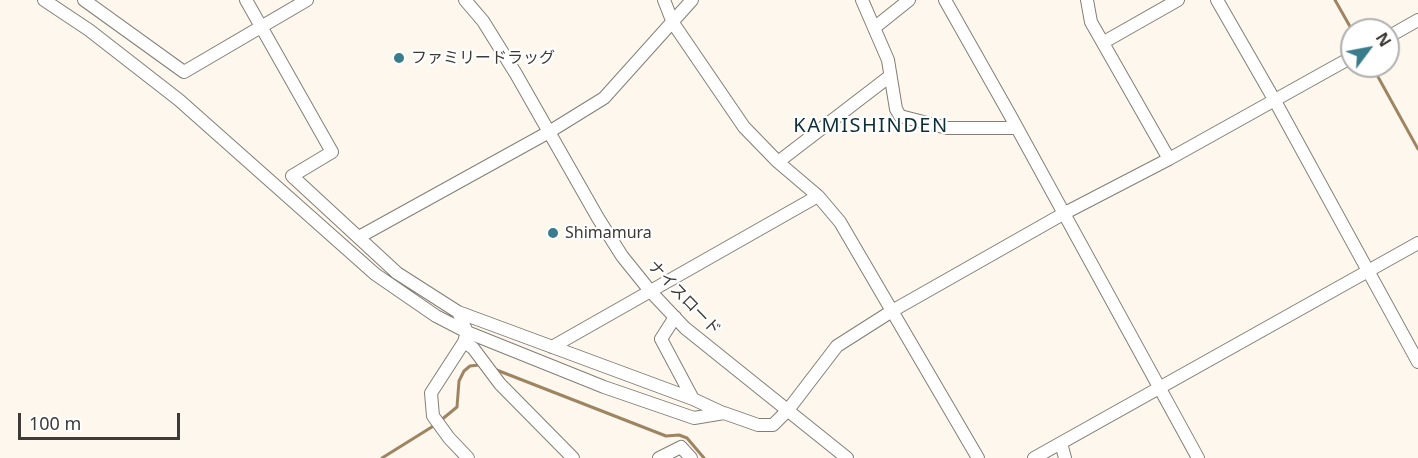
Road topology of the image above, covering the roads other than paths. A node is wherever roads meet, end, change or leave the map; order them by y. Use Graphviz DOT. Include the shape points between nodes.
graph roads {
  1 [pos="44,0"];
  2 [pos="84,0"];
  3 [pos="246,0"];
  4 [pos="306,0"];
  5 [pos="465,0"];
  6 [pos="664,0"];
  7 [pos="692,0"];
  8 [pos="862,0"];
  9 [pos="909,0"];
  10 [pos="945,0"];
  11 [pos="1087,0"];
  12 [pos="1178,0"];
  13 [pos="1217,0"];
  14 [pos="1418,20"];
  15 [pos="673,23"];
  16 [pos="261,26"];
  17 [pos="874,28"];
  18 [pos="1400,30"];
  19 [pos="1104,42"];
  20 [pos="1340,64"];
  21 [pos="890,76"];
  22 [pos="1275,100"];
  23 [pos="1017,128"];
  24 [pos="549,132"];
  25 [pos="1169,159"];
  26 [pos="778,162"];
  27 [pos="818,196"];
  28 [pos="1063,214"];
  29 [pos="359,237"];
  30 [pos="1418,243"];
  31 [pos="1368,270"];
  32 [pos="651,292"];
  33 [pos="892,311"];
  34 [pos="458,312"];
  35 [pos="675,317"];
  36 [pos="465,337"];
  37 [pos="552,347"];
  38 [pos="1418,362"];
  39 [pos="1160,388"];
  40 [pos="693,399"];
  41 [pos="788,410"];
  42 [pos="724,413"];
  43 [pos="1061,443"];
  44 [pos="468,458"];
  45 [pos="573,458"];
  46 [pos="659,458"];
  47 [pos="691,458"];
  48 [pos="847,458"];
  49 [pos="978,458"];
  50 [pos="1034,458"];
  51 [pos="1065,458"];
  52 [pos="1198,458"];
  1 -- 36 [label="street" via="179,100 375,274"];
  2 -- 16 [label="street" via="184,72"];
  3 -- 16 [label="street"];
  4 -- 16 [label="street"];
  5 -- 24 [label="street, ナイスロード" via="483,21"];
  6 -- 15 [label="street"];
  7 -- 15 [label="street"];
  8 -- 17 [label="street"];
  9 -- 17 [label="street"];
  10 -- 23 [label="street"];
  11 -- 19 [label="street" via="1091,22"];
  12 -- 19 [label="street"];
  13 -- 22 [label="street"];
  14 -- 18 [label="street"];
  15 -- 24 [label="street" via="604,98"];
  15 -- 26 [label="street" via="744,127"];
  16 -- 29 [label="street" via="332,152 292,176"];
  17 -- 21 [label="street" via="888,60"];
  19 -- 25 [label="street"];
  20 -- 22 [label="street"];
  21 -- 23 [label="street" via="900,116 946,128"];
  21 -- 26 [label="street"];
  22 -- 25 [label="street"];
  22 -- 31 [label="street"];
  23 -- 28 [label="street"];
  24 -- 29 [label="street"];
  24 -- 32 [label="street, ナイスロード" via="616,247"];
  25 -- 28 [label="street"];
  26 -- 27 [label="street"];
  27 -- 32 [label="street"];
  27 -- 33 [label="street" via="840,222"];
  28 -- 33 [label="street"];
  28 -- 39 [label="street"];
  29 -- 34 [label="street" via="398,273"];
  30 -- 31 [label="street"];
  31 -- 38 [label="street"];
  31 -- 39 [label="street"];
  32 -- 35 [label="street, ナイスロード"];
  32 -- 37 [label="street"];
  33 -- 41 [label="street" via="837,346"];
  33 -- 49 [label="street"];
  34 -- 36 [label="street"];
  34 -- 37 [label="street"];
  35 -- 40 [label="street" via="661,339"];
  35 -- 41 [label="street, ナイスロード"];
  36 -- 42 [label="street" via="694,418"];
  36 -- 44 [label="street" via="431,393 433,416"];
  36 -- 45 [label="street" via="500,384"];
  37 -- 40 [label="street"];
  39 -- 43 [label="street"];
  39 -- 52 [label="street"];
  40 -- 42 [label="street"];
  41 -- 42 [label="street" via="773,425 758,425"];
  41 -- 48 [label="street, ナイスロード"];
  43 -- 50 [label="street"];
  43 -- 51 [label="street"];
  46 -- 47 [label="street" via="681,447"];
}
